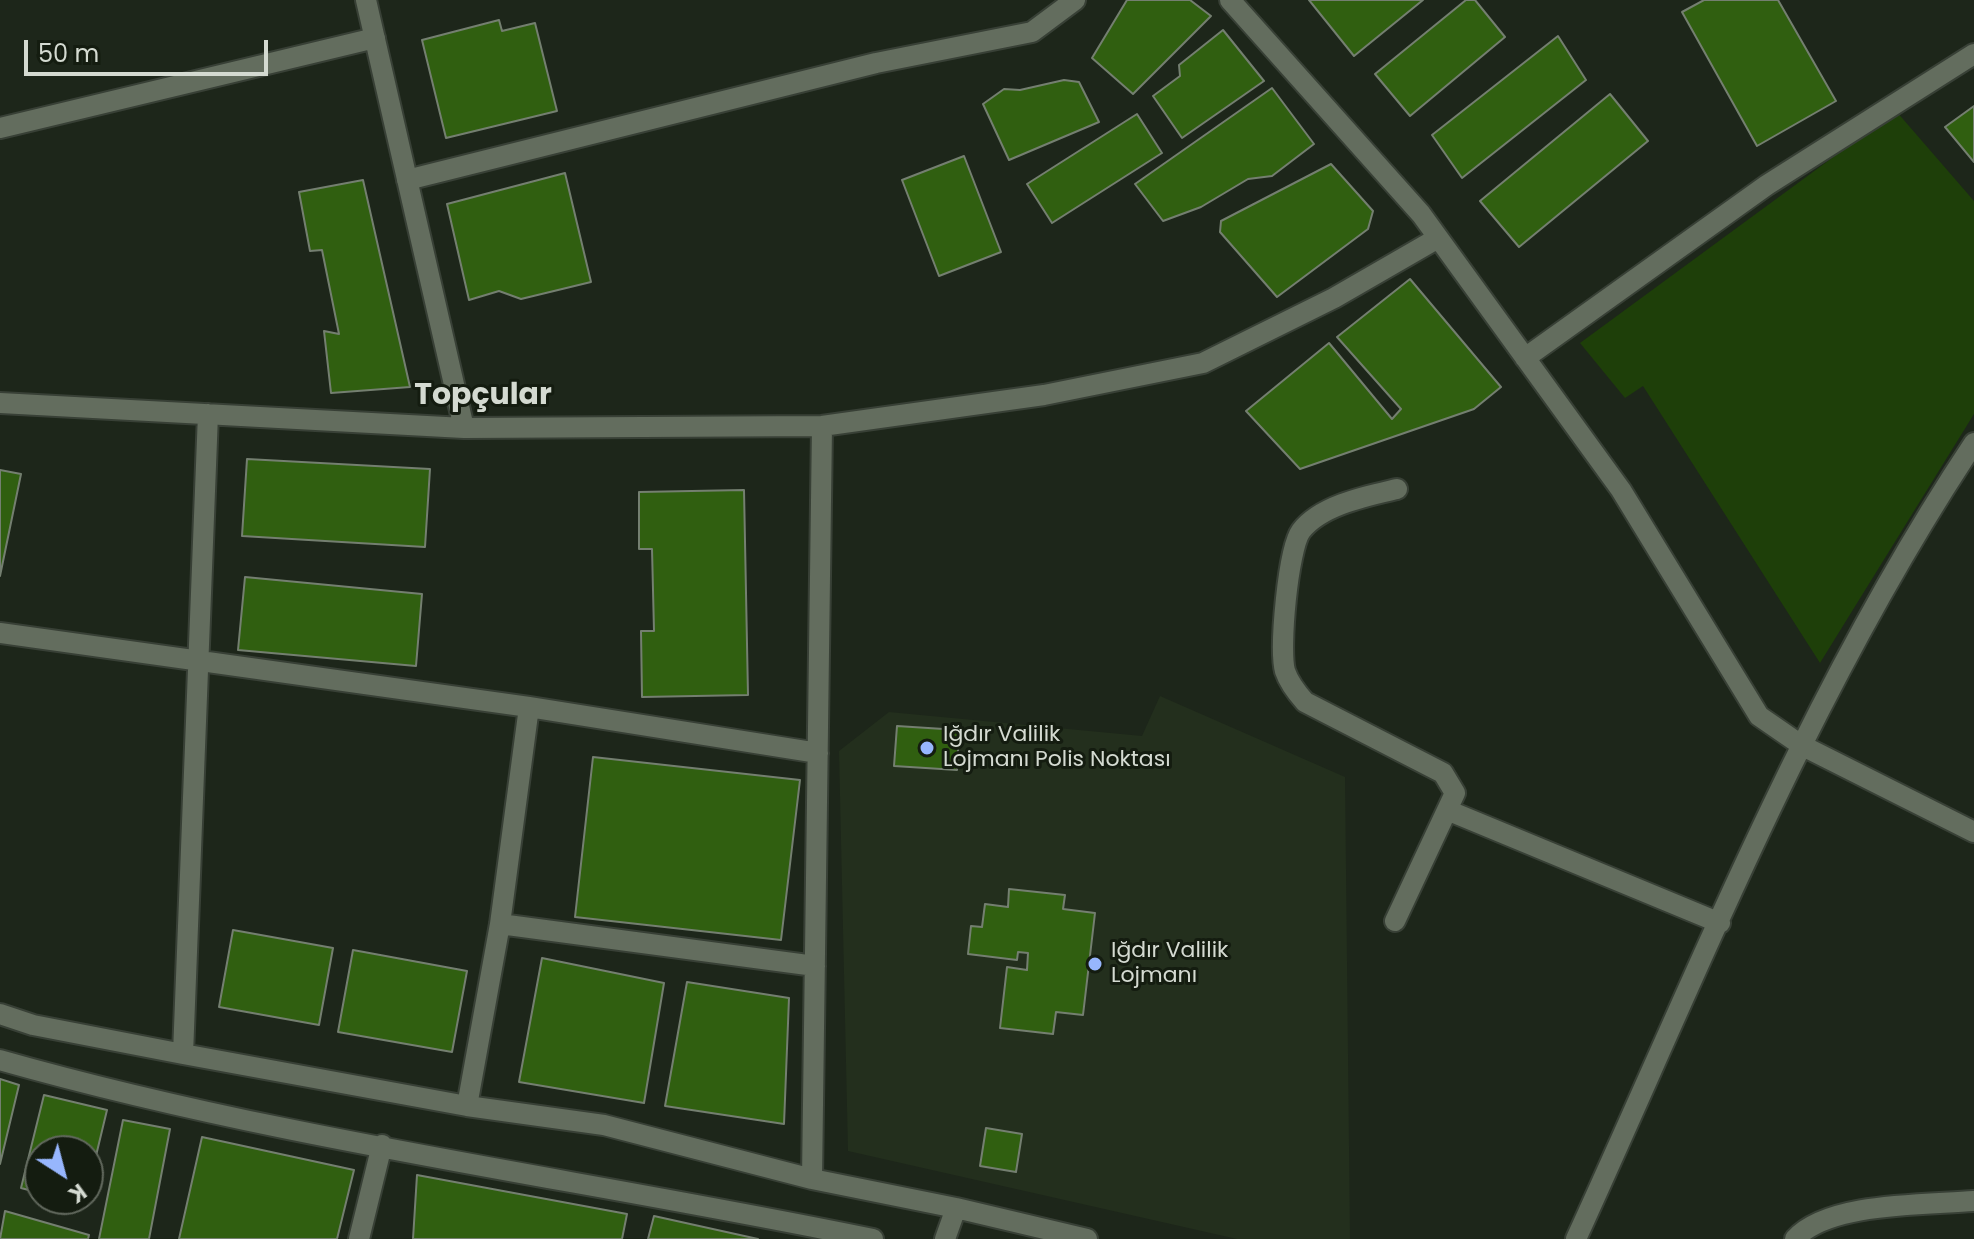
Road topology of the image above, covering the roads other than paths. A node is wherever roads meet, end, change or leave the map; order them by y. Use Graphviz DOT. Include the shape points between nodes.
graph roads {
  1 [pos="366,0"];
  2 [pos="1075,0"];
  3 [pos="1230,0"];
  4 [pos="375,38"];
  5 [pos="1974,54"];
  6 [pos="0,128"];
  7 [pos="407,180"];
  8 [pos="1438,238"];
  9 [pos="1525,358"];
  10 [pos="0,403"];
  11 [pos="208,414"];
  12 [pos="822,426"];
  13 [pos="464,428"];
  14 [pos="1974,443"];
  15 [pos="1397,489"];
  16 [pos="0,633"];
  17 [pos="196,661"];
  18 [pos="529,707"];
  19 [pos="1801,745"];
  20 [pos="818,753"];
  21 [pos="1447,810"];
  22 [pos="1974,832"];
  23 [pos="1395,921"];
  24 [pos="1720,923"];
  25 [pos="500,924"];
  26 [pos="815,966"];
  27 [pos="0,1014"];
  28 [pos="183,1054"];
  29 [pos="0,1060"];
  30 [pos="467,1106"];
  31 [pos="382,1145"];
  32 [pos="812,1179"];
  33 [pos="1974,1201"];
  34 [pos="956,1208"];
  35 [pos="359,1239"];
  36 [pos="873,1239"];
  37 [pos="945,1239"];
  38 [pos="1087,1239"];
  39 [pos="1576,1239"];
  40 [pos="1795,1239"];
  1 -- 4 [label="street"];
  2 -- 7 [label="street" via="1032,32 876,63"];
  3 -- 8 [label="street"];
  4 -- 6 [label="street"];
  4 -- 7 [label="street"];
  5 -- 9 [label="street" via="1767,185"];
  7 -- 13 [label="street"];
  8 -- 9 [label="street"];
  8 -- 12 [label="street" via="1334,298 1203,363 1044,395"];
  9 -- 19 [label="street" via="1621,490 1759,716"];
  10 -- 11 [label="street"];
  11 -- 13 [label="street"];
  11 -- 17 [label="street"];
  12 -- 13 [label="street"];
  12 -- 20 [label="street"];
  14 -- 19 [label="street" via="1898,564"];
  15 -- 21 [label="street" via="1318,516 1300,531 1292,558 1283,658 1292,686 1305,702 1443,773 1455,793"];
  16 -- 17 [label="street"];
  17 -- 18 [label="street"];
  17 -- 28 [label="street"];
  18 -- 20 [label="street"];
  18 -- 25 [label="street"];
  19 -- 22 [label="street"];
  19 -- 24 [label="street"];
  20 -- 26 [label="street"];
  21 -- 23 [label="street"];
  21 -- 24 [label="street"];
  24 -- 39 [label="street"];
  25 -- 26 [label="street"];
  25 -- 30 [label="street"];
  26 -- 32 [label="street"];
  27 -- 28 [label="street"];
  28 -- 30 [label="street"];
  29 -- 31 [label="street"];
  30 -- 32 [label="street" via="604,1125"];
  31 -- 35 [label="street"];
  31 -- 36 [label="street"];
  32 -- 34 [label="street"];
  33 -- 40 [label="street" via="1828,1218"];
  34 -- 37 [label="street"];
  34 -- 38 [label="street"];
}
